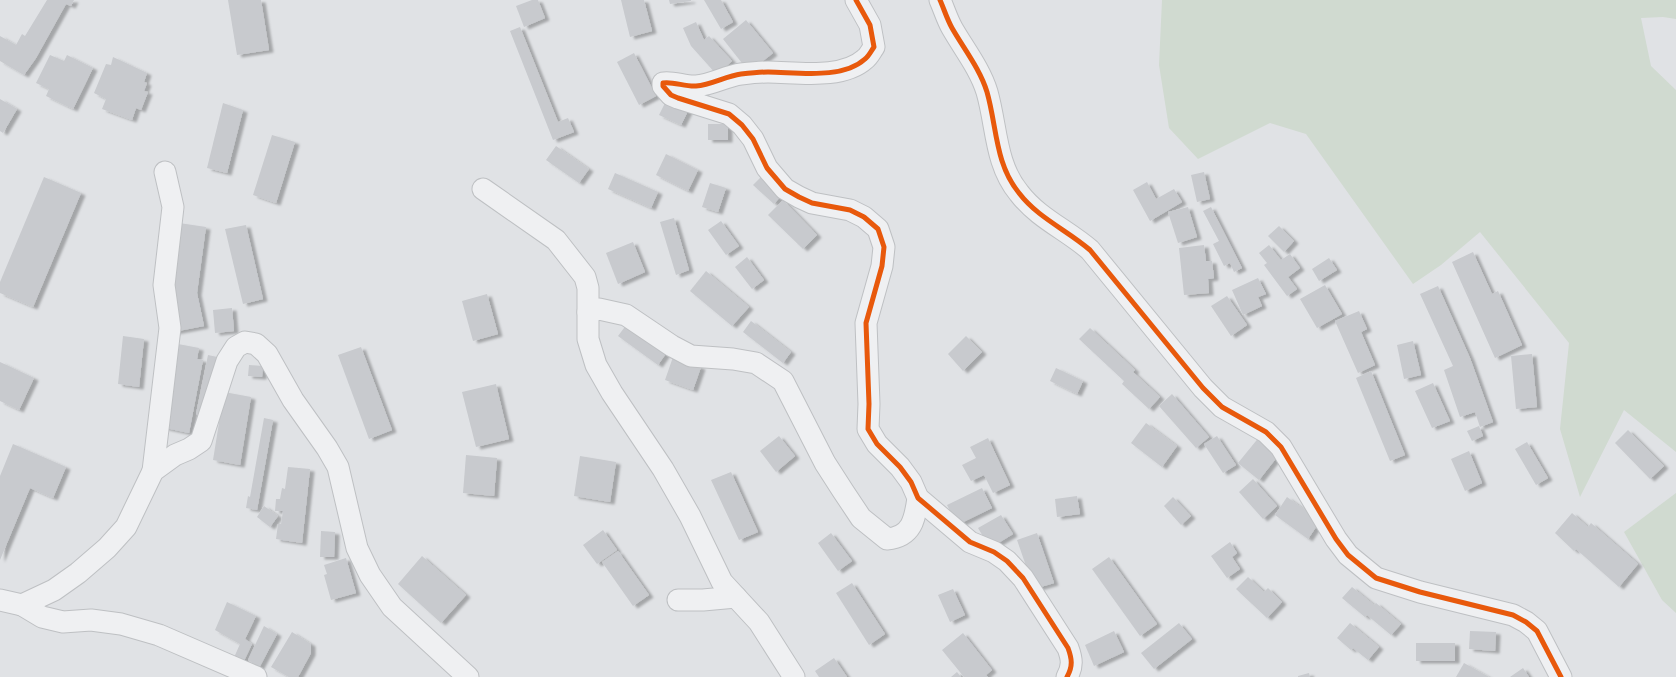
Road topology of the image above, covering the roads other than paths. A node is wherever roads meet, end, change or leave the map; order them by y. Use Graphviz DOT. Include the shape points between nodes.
graph roads {
  1 [pos="856,0"];
  2 [pos="940,0"];
  3 [pos="164,172"];
  4 [pos="483,189"];
  5 [pos="588,312"];
  6 [pos="153,471"];
  7 [pos="918,498"];
  8 [pos="736,597"];
  9 [pos="0,600"];
  10 [pos="678,600"];
  11 [pos="22,605"];
  12 [pos="256,677"];
  13 [pos="468,677"];
  14 [pos="794,677"];
  15 [pos="1067,677"];
  16 [pos="1560,677"];
  1 -- 7 [label="street" via="870,25 874,47 866,59 853,66 828,72 738,74 696,86 666,82 663,86 671,95 730,114 742,124 767,168 785,189 799,198 850,210 864,216 878,229 884,247 882,266 866,323 868,429 877,444 911,482"];
  2 -- 16 [label="street" via="951,26 987,91 999,153 1008,179 1019,194 1038,213 1078,239 1090,250 1203,388 1222,407 1266,432 1280,447 1348,555 1376,578 1420,592 1513,615 1526,622 1537,631"];
  3 -- 6 [label="street" via="173,207 164,285 170,328"];
  4 -- 5 [label="street" via="556,240 585,278 588,288"];
  5 -- 7 [label="street" via="599,309 626,315 691,356 756,363 783,381 825,463 843,491 861,518 887,539 898,538 908,530 915,516"];
  5 -- 8 [label="street" via="588,340 596,365 663,469 690,516 722,582"];
  6 -- 11 [label="street" via="126,527 107,548 54,590"];
  6 -- 13 [label="street" via="201,441 227,361 236,347 245,342 256,344 267,354 293,400 338,467 357,548 370,576 392,607"];
  7 -- 15 [label="street" via="970,542 994,552 1007,561 1023,578 1068,648 1072,660"];
  8 -- 10 [label="street"];
  8 -- 14 [label="street" via="759,622"];
  9 -- 11 [label="street"];
  11 -- 12 [label="street" via="42,617 63,622 91,620 121,624 159,636"];
}
